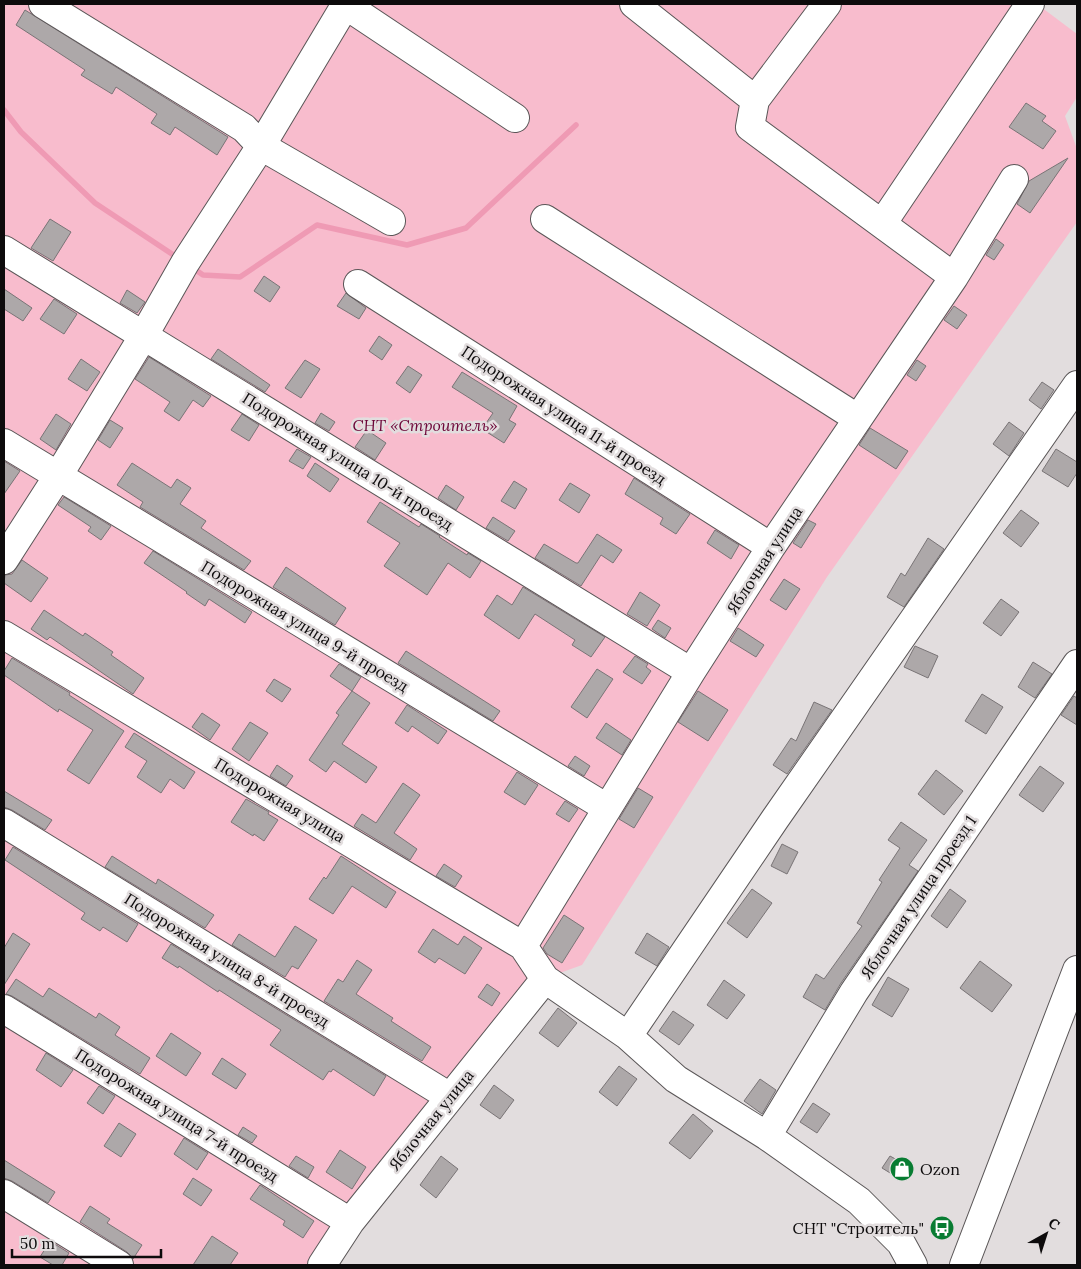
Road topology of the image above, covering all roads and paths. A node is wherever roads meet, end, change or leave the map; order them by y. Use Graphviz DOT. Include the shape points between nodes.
graph roads {
  1 [pos="43,4"];
  2 [pos="345,4"];
  3 [pos="827,4"];
  4 [pos="1030,4"];
  5 [pos="644,7"];
  6 [pos="755,100"];
  7 [pos="515,118"];
  8 [pos="261,146"];
  9 [pos="1014,179"];
  10 [pos="545,219"];
  11 [pos="391,221"];
  12 [pos="882,224"];
  13 [pos="4,250"];
  14 [pos="954,277"];
  15 [pos="358,284"];
  16 [pos="144,335"];
  17 [pos="1077,385"];
  18 [pos="857,418"];
  19 [pos="4,443"];
  20 [pos="58,476"];
  21 [pos="771,547"];
  22 [pos="4,560"];
  23 [pos="4,634"];
  24 [pos="1077,664"];
  25 [pos="692,672"];
  26 [pos="607,808"];
  27 [pos="4,823"];
  28 [pos="523,946"];
  29 [pos="1077,970"];
  30 [pos="545,979"];
  31 [pos="4,1009"];
  32 [pos="628,1036"];
  33 [pos="450,1097"];
  34 [pos="767,1136"];
  35 [pos="4,1194"];
  36 [pos="350,1222"];
  37 [pos="119,1265"];
  38 [pos="322,1265"];
  39 [pos="912,1265"];
  40 [pos="964,1265"];
  1 -- 8 [label="street" via="244,128"];
  2 -- 7 [label="street"];
  2 -- 8 [label="street"];
  3 -- 6 [label="street"];
  4 -- 12 [label="street"];
  5 -- 6 [label="street"];
  6 -- 12 [label="street" via="750,127"];
  8 -- 11 [label="street"];
  8 -- 16 [label="street" via="185,263"];
  9 -- 14 [label="street, Яблочная улица"];
  10 -- 18 [label="street"];
  12 -- 14 [label="street"];
  13 -- 16 [label="street, Подорожная улица 10-й проезд"];
  14 -- 18 [label="street, Яблочная улица"];
  15 -- 21 [label="street, Подорожная улица 11-й проезд"];
  16 -- 20 [label="street"];
  16 -- 25 [label="street, Подорожная улица 10-й проезд"];
  17 -- 32 [label="street"];
  18 -- 21 [label="street, Яблочная улица"];
  19 -- 20 [label="street, Подорожная улица 9-й проезд"];
  20 -- 22 [label="street"];
  20 -- 26 [label="street, Подорожная улица 9-й проезд"];
  21 -- 25 [label="street, Яблочная улица"];
  23 -- 28 [label="street, Подорожная улица"];
  24 -- 34 [label="street, Яблочная улица проезд 1" via="854,992"];
  25 -- 26 [label="street, Яблочная улица"];
  26 -- 28 [label="street, Яблочная улица"];
  27 -- 33 [label="street, Подорожная улица 8-й проезд"];
  28 -- 30 [label="street, Подорожная улица"];
  29 -- 40 [label="street"];
  30 -- 32 [label="street"];
  30 -- 33 [label="street, Яблочная улица"];
  31 -- 36 [label="street, Подорожная улица 7-й проезд"];
  32 -- 34 [label="street" via="676,1079"];
  33 -- 36 [label="street, Яблочная улица"];
  34 -- 39 [label="street" via="859,1201 901,1243"];
  35 -- 37 [label="street"];
  36 -- 38 [label="street, Яблочная улица"];
}
